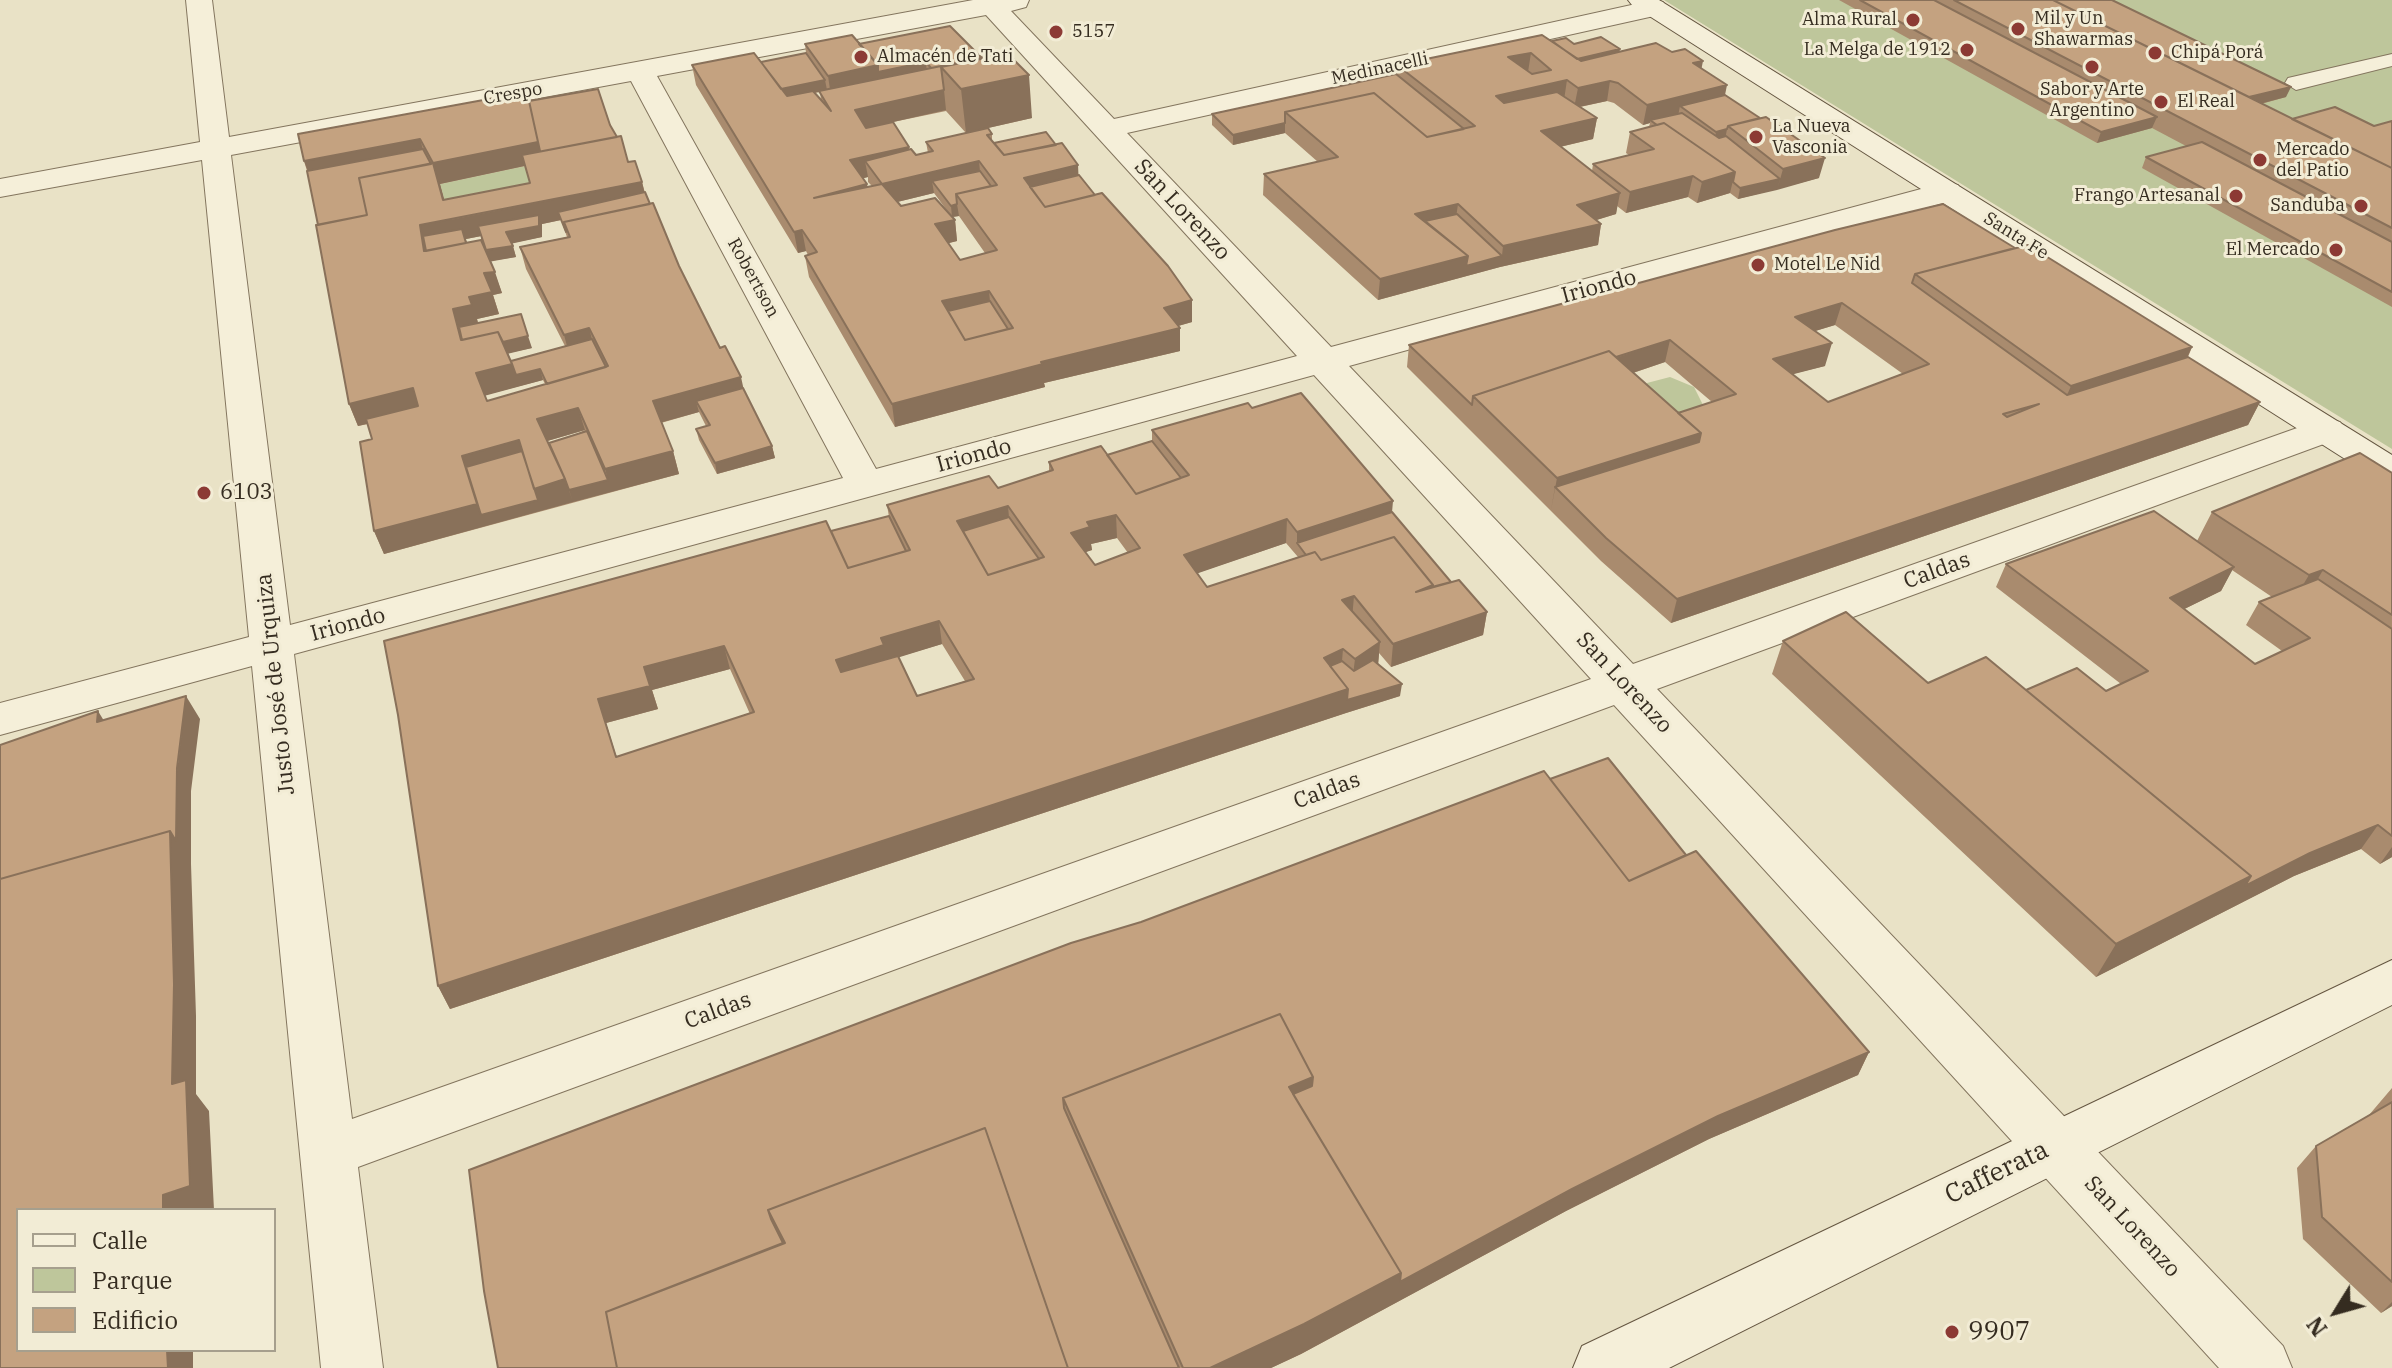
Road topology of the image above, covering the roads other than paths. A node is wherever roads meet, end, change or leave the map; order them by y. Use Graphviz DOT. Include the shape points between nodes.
graph roads {
  1 [pos="199,0"];
  2 [pos="1001,2"];
  3 [pos="1647,4"];
  4 [pos="2392,60"];
  5 [pos="640,71"];
  6 [pos="2296,83"];
  7 [pos="1107,129"];
  8 [pos="216,149"];
  9 [pos="0,188"];
  10 [pos="1947,192"];
  11 [pos="1324,361"];
  12 [pos="2327,430"];
  13 [pos="2392,472"];
  14 [pos="866,485"];
  15 [pos="272,645"];
  16 [pos="1624,683"];
  17 [pos="0,719"];
  18 [pos="2392,981"];
  19 [pos="2055,1144"];
  20 [pos="329,1152"];
  21 [pos="352,1368"];
  22 [pos="1604,1368"];
  23 [pos="2261,1368"];
  1 -- 8 [label="street, Justo José de Urquiza"];
  2 -- 5 [label="street, Crespo"];
  2 -- 7 [label="street, San Lorenzo"];
  3 -- 7 [label="street, Medinacelli"];
  3 -- 10 [label="street, Santa Fe"];
  4 -- 6 [label="lane"];
  5 -- 8 [label="street, Crespo"];
  5 -- 14 [label="street, Robertson"];
  7 -- 11 [label="street, San Lorenzo"];
  8 -- 9 [label="street, Crespo"];
  8 -- 15 [label="street, Justo José de Urquiza"];
  10 -- 11 [label="street, Iriondo"];
  10 -- 12 [label="street, Santa Fe"];
  11 -- 14 [label="street, Iriondo"];
  11 -- 16 [label="street, San Lorenzo"];
  12 -- 13 [label="street, Santa Fe"];
  12 -- 16 [label="street, Caldas"];
  14 -- 15 [label="street, Iriondo"];
  15 -- 17 [label="street, Iriondo"];
  15 -- 20 [label="street, Justo José de Urquiza"];
  16 -- 19 [label="street, San Lorenzo"];
  16 -- 20 [label="street, Caldas"];
  18 -- 19 [label="street, Cafferata"];
  19 -- 22 [label="street, Cafferata"];
  19 -- 23 [label="street, San Lorenzo"];
  20 -- 21 [label="street, Justo José de Urquiza"];
}
